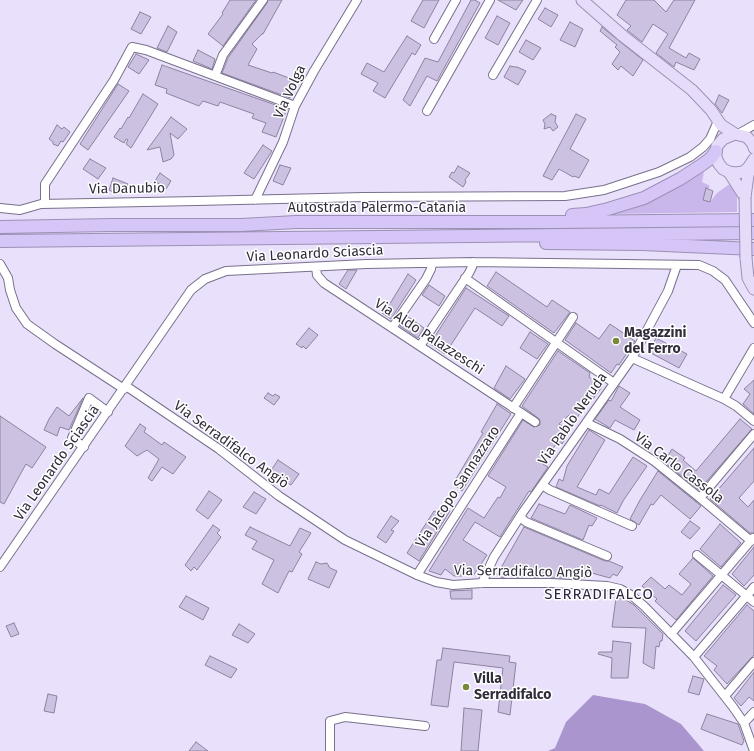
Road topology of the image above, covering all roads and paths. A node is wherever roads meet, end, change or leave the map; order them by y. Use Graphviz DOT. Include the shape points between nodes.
graph roads {
  1 [pos="263,0"];
  2 [pos="357,0"];
  3 [pos="456,0"];
  4 [pos="490,0"];
  5 [pos="537,0"];
  6 [pos="582,0"];
  7 [pos="434,39"];
  8 [pos="215,76"];
  9 [pos="493,76"];
  10 [pos="295,106"];
  11 [pos="427,111"];
  12 [pos="720,123"];
  13 [pos="754,126"];
  14 [pos="737,134"];
  15 [pos="754,144"];
  16 [pos="718,146"];
  17 [pos="753,161"];
  18 [pos="729,172"];
  19 [pos="745,197"];
  20 [pos="255,200"];
  21 [pos="45,204"];
  22 [pos="0,208"];
  23 [pos="754,220"];
  24 [pos="324,222"];
  25 [pos="0,227"];
  26 [pos="754,233"];
  27 [pos="418,236"];
  28 [pos="0,240"];
  29 [pos="750,253"];
  30 [pos="473,262"];
  31 [pos="432,263"];
  32 [pos="0,264"];
  33 [pos="677,265"];
  34 [pos="316,267"];
  35 [pos="465,278"];
  36 [pos="754,289"];
  37 [pos="573,317"];
  38 [pos="754,323"];
  39 [pos="392,328"];
  40 [pos="556,343"];
  41 [pos="420,346"];
  42 [pos="754,348"];
  43 [pos="632,358"];
  44 [pos="614,383"];
  45 [pos="125,388"];
  46 [pos="724,399"];
  47 [pos="513,408"];
  48 [pos="108,412"];
  49 [pos="521,413"];
  50 [pos="754,420"];
  51 [pos="536,422"];
  52 [pos="586,423"];
  53 [pos="754,434"];
  54 [pos="84,447"];
  55 [pos="542,485"];
  56 [pos="700,498"];
  57 [pos="520,517"];
  58 [pos="632,526"];
  59 [pos="752,540"];
  60 [pos="697,555"];
  61 [pos="606,556"];
  62 [pos="0,567"];
  63 [pos="417,575"];
  64 [pos="722,575"];
  65 [pos="482,583"];
  66 [pos="754,587"];
  67 [pos="747,596"];
  68 [pos="754,602"];
  69 [pos="671,634"];
  70 [pos="694,657"];
  71 [pos="754,662"];
  72 [pos="725,696"];
  73 [pos="754,712"];
  74 [pos="744,723"];
  75 [pos="425,726"];
  76 [pos="330,751"];
  77 [pos="754,751"];
  1 -- 8 [label="street" via="223,55"];
  2 -- 10 [label="street, Via Volga"];
  3 -- 7 [label="street"];
  4 -- 11 [label="street"];
  5 -- 9 [label="street"];
  6 -- 12 [label="main road" via="692,90"];
  8 -- 10 [label="street"];
  8 -- 21 [label="street" via="132,47 114,80 45,184"];
  10 -- 20 [label="street, Via Volga" via="283,142"];
  12 -- 14 [label="main road"];
  12 -- 16 [label="main road"];
  12 -- 20 [label="street, Via Danubio" via="703,147 690,157 659,172 604,190 565,196"];
  13 -- 14 [label="street"];
  14 -- 15 [label="main road" via="747,137"];
  14 -- 16 [label="main road" via="726,136"];
  16 -- 18 [label="main road" via="716,158 723,169"];
  16 -- 24 [label="highway" via="703,164 657,192 629,203 586,214 387,218"];
  17 -- 18 [label="main road" via="743,172"];
  17 -- 19 [label="main road"];
  18 -- 19 [label="main road"];
  19 -- 29 [label="main road, bridge"];
  20 -- 21 [label="street, Via Danubio"];
  21 -- 22 [label="street, Via Danubio" via="20,210"];
  23 -- 24 [label="highway, Autostrada Palermo-Catania"];
  24 -- 25 [label="highway, Autostrada Palermo-Catania"];
  26 -- 27 [label="highway, Autostrada Palermo-Catania"];
  27 -- 28 [label="highway, Autostrada Palermo-Catania"];
  27 -- 29 [label="highway" via="457,242 642,244"];
  29 -- 36 [label="main road" via="748,278"];
  30 -- 31 [label="street, Via Leonardo Sciascia"];
  30 -- 33 [label="street, Via Leonardo Sciascia"];
  30 -- 35 [label="street"];
  31 -- 34 [label="street, Via Leonardo Sciascia"];
  31 -- 39 [label="street" via="426,279"];
  32 -- 45 [label="street, Via Serradifalco Angiò" via="8,278 16,308 27,324"];
  33 -- 38 [label="street, Via Leonardo Sciascia" via="699,265 725,280"];
  33 -- 43 [label="street, Via Pablo Neruda" via="668,291"];
  34 -- 39 [label="street, Via Aldo Palazzeschi" via="317,275 324,282"];
  34 -- 45 [label="street, Via Leonardo Sciascia" via="226,271 205,279 191,290"];
  35 -- 40 [label="street"];
  35 -- 41 [label="street"];
  37 -- 40 [label="street"];
  39 -- 41 [label="street, Via Aldo Palazzeschi"];
  40 -- 44 [label="street"];
  40 -- 47 [label="street"];
  41 -- 47 [label="street, Via Aldo Palazzeschi"];
  42 -- 46 [label="street"];
  43 -- 44 [label="street, Via Pablo Neruda"];
  43 -- 46 [label="street"];
  44 -- 52 [label="street, Via Pablo Neruda"];
  45 -- 48 [label="street, Via Leonardo Sciascia"];
  45 -- 63 [label="street, Via Serradifalco Angiò" via="219,449 279,496 345,540"];
  46 -- 50 [label="street"];
  47 -- 49 [label="street, Via Aldo Palazzeschi"];
  48 -- 54 [label="street, Via Leonardo Sciascia"];
  48 -- 54 [label="street" via="89,398 72,438"];
  49 -- 51 [label="street, Via Aldo Palazzeschi"];
  49 -- 63 [label="street, Via Jacopo Sannazzaro"];
  52 -- 55 [label="street, Via Pablo Neruda"];
  52 -- 56 [label="street, Via Carlo Cassola" via="620,439 654,461"];
  53 -- 56 [label="street"];
  54 -- 62 [label="street, Via Leonardo Sciascia"];
  55 -- 57 [label="street, Via Pablo Neruda"];
  55 -- 58 [label="street"];
  56 -- 59 [label="street, Via Carlo Cassola"];
  57 -- 61 [label="street" via="526,522"];
  57 -- 65 [label="street, Via Pablo Neruda" via="494,557"];
  59 -- 64 [label="street"];
  60 -- 64 [label="street"];
  63 -- 65 [label="street, Via Serradifalco Angiò" via="453,585"];
  64 -- 67 [label="street"];
  64 -- 69 [label="street"];
  65 -- 69 [label="street, Via Serradifalco Angiò" via="551,583 620,589 644,606"];
  66 -- 67 [label="street"];
  67 -- 68 [label="street"];
  67 -- 70 [label="street"];
  69 -- 70 [label="street, Via Serradifalco Angiò"];
  70 -- 72 [label="street, Via Serradifalco Angiò"];
  71 -- 72 [label="street"];
  72 -- 74 [label="street, Via Serradifalco Angiò"];
  73 -- 74 [label="street"];
  74 -- 77 [label="street, Via Serradifalco Angiò"];
  75 -- 76 [label="street" via="345,717 330,721"];
}
